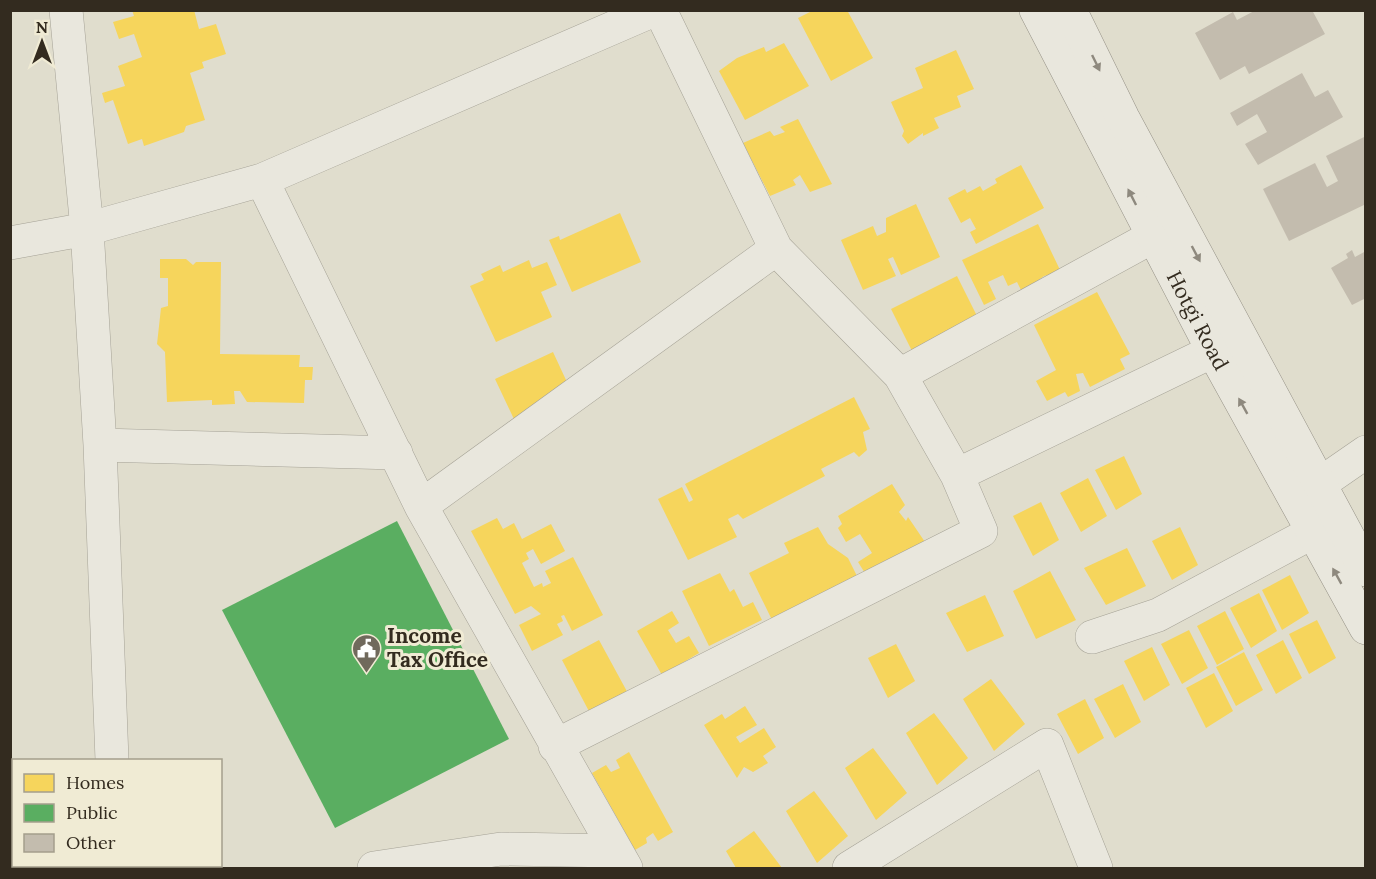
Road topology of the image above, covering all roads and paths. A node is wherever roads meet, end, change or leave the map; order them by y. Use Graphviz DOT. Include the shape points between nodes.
graph roads {
  1 [pos="66,10"];
  2 [pos="654,10"];
  3 [pos="660,10"];
  4 [pos="1036,10"];
  5 [pos="1070,10"];
  6 [pos="262,180"];
  7 [pos="87,229"];
  8 [pos="1152,237"];
  9 [pos="10,243"];
  10 [pos="776,249"];
  11 [pos="1213,351"];
  12 [pos="900,375"];
  13 [pos="100,445"];
  14 [pos="1365,452"];
  15 [pos="396,453"];
  16 [pos="957,475"];
  17 [pos="1307,493"];
  18 [pos="421,506"];
  19 [pos="1313,532"];
  20 [pos="1365,570"];
  21 [pos="1365,628"];
  22 [pos="1092,637"];
  23 [pos="555,746"];
  24 [pos="112,759"];
  25 [pos="621,860"];
  26 [pos="374,868"];
  27 [pos="849,868"];
  28 [pos="1096,868"];
  1 -- 7 [label="street"];
  2 -- 6 [label="street"];
  3 -- 10 [label="street"];
  8 -- 4 [label="street, Hotgi Road, one-way"];
  5 -- 17 [label="street, Hotgi Road, one-way"];
  6 -- 7 [label="street"];
  6 -- 15 [label="street"];
  7 -- 9 [label="street"];
  7 -- 13 [label="street"];
  8 -- 11 [label="street, Hotgi Road"];
  8 -- 12 [label="street"];
  10 -- 12 [label="street"];
  10 -- 18 [label="street"];
  11 -- 16 [label="street"];
  17 -- 11 [label="street, Hotgi Road, one-way"];
  12 -- 16 [label="street"];
  13 -- 15 [label="street"];
  13 -- 24 [label="street"];
  14 -- 17 [label="street"];
  15 -- 18 [label="street"];
  16 -- 23 [label="street" via="981,531"];
  17 -- 19 [label="street, Hotgi Road"];
  17 -- 20 [label="street, Hotgi Road"];
  18 -- 23 [label="street"];
  21 -- 19 [label="street, Hotgi Road, one-way"];
  19 -- 22 [label="street" via="1158,615"];
  23 -- 25 [label="street"];
  25 -- 26 [label="street" via="501,849"];
  27 -- 28 [label="street" via="1047,745"];
}
